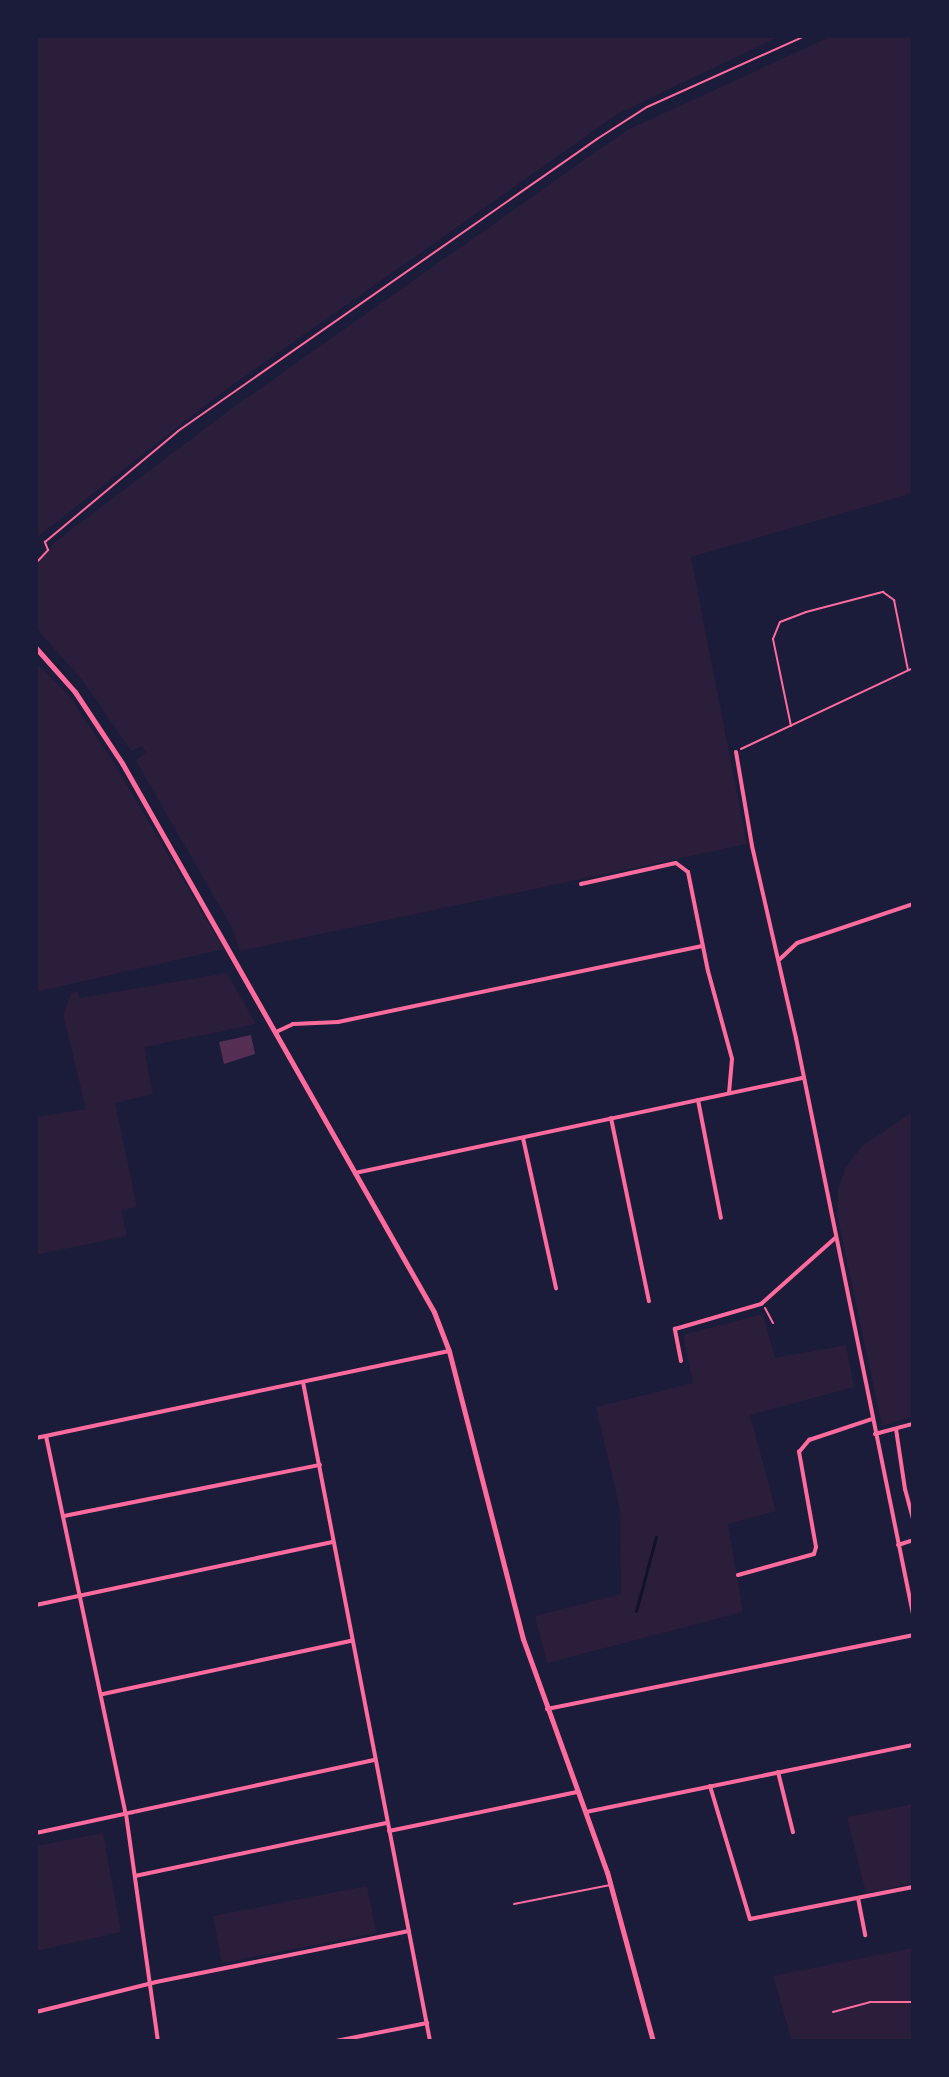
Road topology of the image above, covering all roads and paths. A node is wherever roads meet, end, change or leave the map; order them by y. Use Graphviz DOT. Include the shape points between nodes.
graph roads {
  1 [pos="805,36"];
  2 [pos="36,563"];
  3 [pos="36,648"];
  4 [pos="913,668"];
  5 [pos="908,670"];
  6 [pos="791,726"];
  7 [pos="736,752"];
  8 [pos="581,884"];
  9 [pos="913,904"];
  10 [pos="702,946"];
  11 [pos="779,960"];
  12 [pos="276,1032"];
  13 [pos="804,1077"];
  14 [pos="729,1093"];
  15 [pos="698,1100"];
  16 [pos="611,1118"];
  17 [pos="523,1137"];
  18 [pos="355,1173"];
  19 [pos="721,1218"];
  20 [pos="835,1238"];
  21 [pos="556,1288"];
  22 [pos="649,1301"];
  23 [pos="761,1304"];
  24 [pos="773,1323"];
  25 [pos="449,1351"];
  26 [pos="681,1361"];
  27 [pos="303,1382"];
  28 [pos="872,1419"];
  29 [pos="913,1424"];
  30 [pos="896,1429"];
  31 [pos="875,1434"];
  32 [pos="46,1436"];
  33 [pos="36,1438"];
  34 [pos="320,1465"];
  35 [pos="64,1516"];
  36 [pos="913,1518"];
  37 [pos="913,1540"];
  38 [pos="332,1542"];
  39 [pos="898,1545"];
  40 [pos="738,1575"];
  41 [pos="81,1596"];
  42 [pos="36,1605"];
  43 [pos="913,1614"];
  44 [pos="913,1635"];
  45 [pos="351,1641"];
  46 [pos="103,1694"];
  47 [pos="546,1709"];
  48 [pos="913,1745"];
  49 [pos="375,1760"];
  50 [pos="778,1772"];
  51 [pos="710,1786"];
  52 [pos="577,1792"];
  53 [pos="585,1812"];
  54 [pos="126,1814"];
  55 [pos="387,1823"];
  56 [pos="389,1831"];
  57 [pos="793,1832"];
  58 [pos="36,1833"];
  59 [pos="134,1876"];
  60 [pos="611,1885"];
  61 [pos="913,1887"];
  62 [pos="858,1898"];
  63 [pos="514,1904"];
  64 [pos="409,1931"];
  65 [pos="865,1935"];
  66 [pos="150,1984"];
  67 [pos="913,2002"];
  68 [pos="36,2012"];
  69 [pos="833,2012"];
  70 [pos="427,2023"];
  71 [pos="158,2041"];
  72 [pos="336,2041"];
  73 [pos="430,2041"];
  74 [pos="653,2041"];
  1 -- 2 [label="path" via="647,107 597,139 216,403 45,542 48,550"];
  3 -- 12 [label="street" via="81,701 122,763"];
  4 -- 5 [label="path"];
  5 -- 6 [label="path"];
  5 -- 6 [label="path" via="894,600 883,592 780,622 773,639"];
  6 -- 7 [label="path"];
  7 -- 11 [label="street"];
  8 -- 10 [label="street" via="676,863 688,872"];
  9 -- 11 [label="street" via="797,943"];
  10 -- 12 [label="street" via="338,1022 293,1024"];
  10 -- 14 [label="street" via="732,1059"];
  11 -- 13 [label="street"];
  12 -- 18 [label="street"];
  13 -- 14 [label="street"];
  13 -- 20 [label="street"];
  14 -- 15 [label="street"];
  15 -- 16 [label="street"];
  15 -- 19 [label="street"];
  16 -- 17 [label="street"];
  16 -- 22 [label="street"];
  17 -- 18 [label="street"];
  17 -- 21 [label="street"];
  18 -- 25 [label="street" via="434,1312"];
  20 -- 23 [label="street"];
  20 -- 28 [label="street"];
  23 -- 24 [label="path"];
  23 -- 26 [label="street" via="675,1329"];
  25 -- 27 [label="street"];
  25 -- 47 [label="street" via="505,1576"];
  27 -- 32 [label="street"];
  27 -- 34 [label="street"];
  28 -- 31 [label="street"];
  28 -- 40 [label="street" via="809,1440 799,1452 814,1554"];
  29 -- 30 [label="street"];
  30 -- 31 [label="street"];
  30 -- 36 [label="street"];
  31 -- 39 [label="street"];
  32 -- 33 [label="street"];
  32 -- 35 [label="street"];
  34 -- 35 [label="street"];
  34 -- 38 [label="street"];
  35 -- 41 [label="street"];
  37 -- 39 [label="street"];
  38 -- 41 [label="street"];
  38 -- 45 [label="street"];
  39 -- 43 [label="street"];
  41 -- 42 [label="street"];
  41 -- 46 [label="street"];
  44 -- 47 [label="street"];
  45 -- 46 [label="street"];
  45 -- 49 [label="street"];
  46 -- 54 [label="street"];
  47 -- 52 [label="street"];
  48 -- 50 [label="street"];
  49 -- 54 [label="street"];
  49 -- 55 [label="street"];
  50 -- 51 [label="street"];
  50 -- 57 [label="street"];
  51 -- 53 [label="street"];
  51 -- 62 [label="street" via="750,1919"];
  52 -- 53 [label="street"];
  52 -- 56 [label="street"];
  53 -- 60 [label="street"];
  54 -- 58 [label="street"];
  54 -- 59 [label="street"];
  55 -- 56 [label="street"];
  55 -- 59 [label="street"];
  56 -- 64 [label="street"];
  59 -- 66 [label="street"];
  60 -- 63 [label="lane"];
  60 -- 74 [label="street"];
  61 -- 62 [label="street"];
  62 -- 65 [label="street"];
  64 -- 66 [label="street"];
  64 -- 70 [label="street"];
  66 -- 68 [label="street"];
  66 -- 71 [label="street"];
  67 -- 69 [label="path" via="870,2002"];
  70 -- 72 [label="street"];
  70 -- 73 [label="street"];
}
